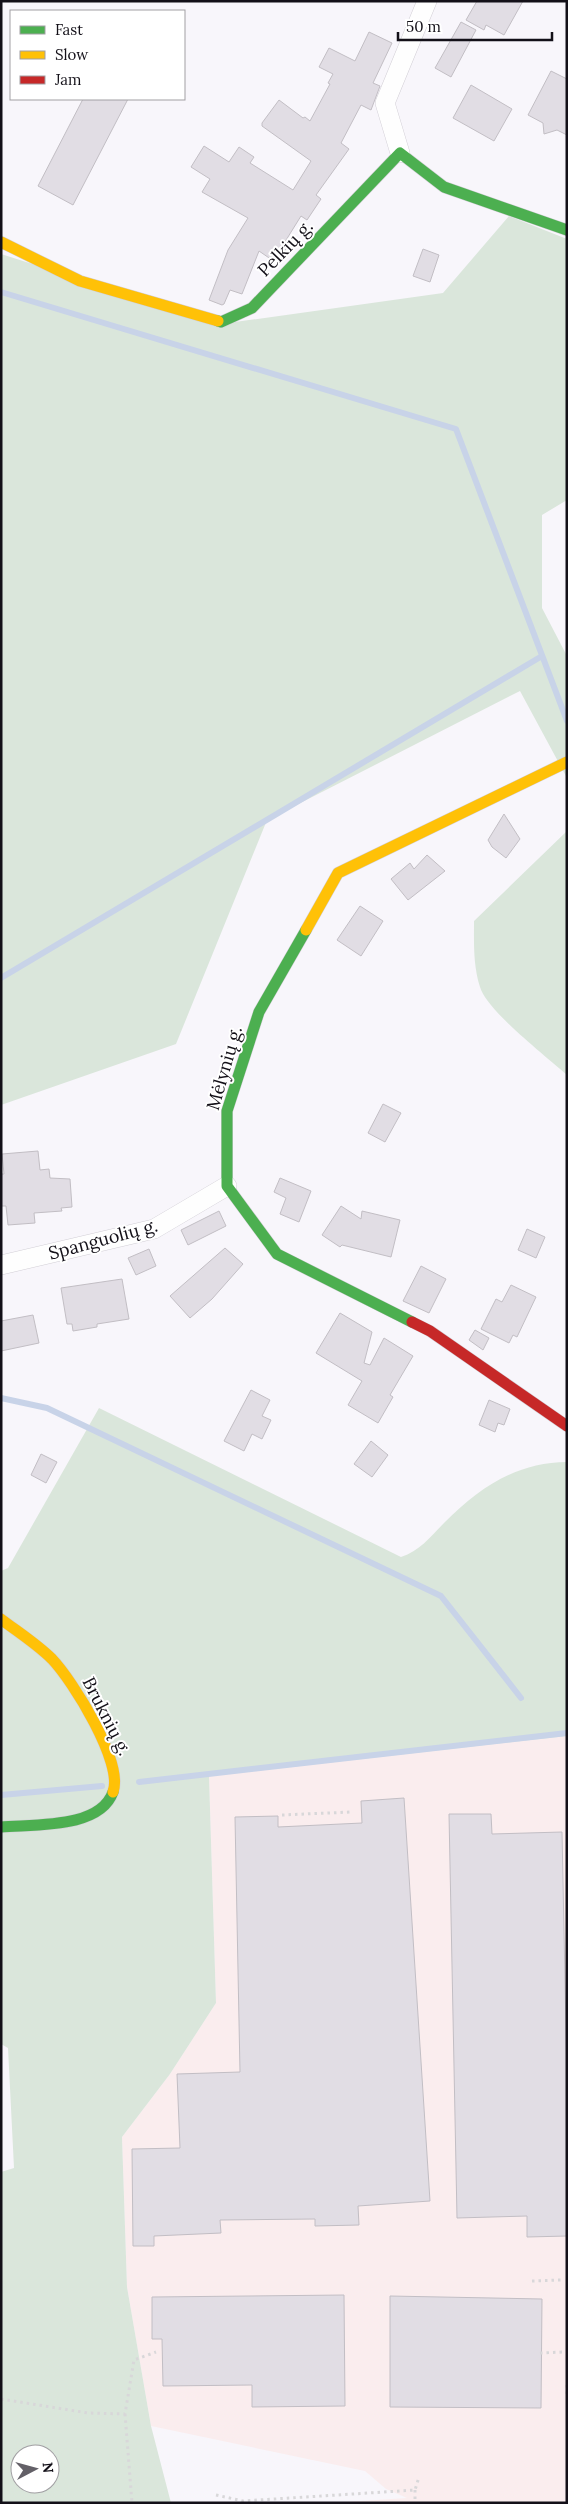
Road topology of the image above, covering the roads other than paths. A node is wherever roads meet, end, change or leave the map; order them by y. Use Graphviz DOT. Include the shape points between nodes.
graph roads {
  1 [pos="427,1"];
  2 [pos="400,153"];
  3 [pos="567,230"];
  4 [pos="1,242"];
  5 [pos="567,762"];
  6 [pos="227,1186"];
  7 [pos="1,1264"];
  8 [pos="567,1426"];
  9 [pos="1,1619"];
  10 [pos="1,1827"];
  1 -- 2 [label="street" via="385,103"];
  2 -- 3 [label="street" via="444,187"];
  2 -- 4 [label="street, Pelkių g." via="252,308 221,322 80,281"];
  5 -- 6 [label="street, Mėlynių g." via="338,873 258,1012 227,1111"];
  6 -- 7 [label="street, Spanguolių g." via="154,1229"];
  6 -- 8 [label="street" via="277,1254 430,1331"];
  9 -- 10 [label="street, Bruknių g." via="40,1648 71,1682 117,1777 116,1793 109,1803 88,1818"];
}
